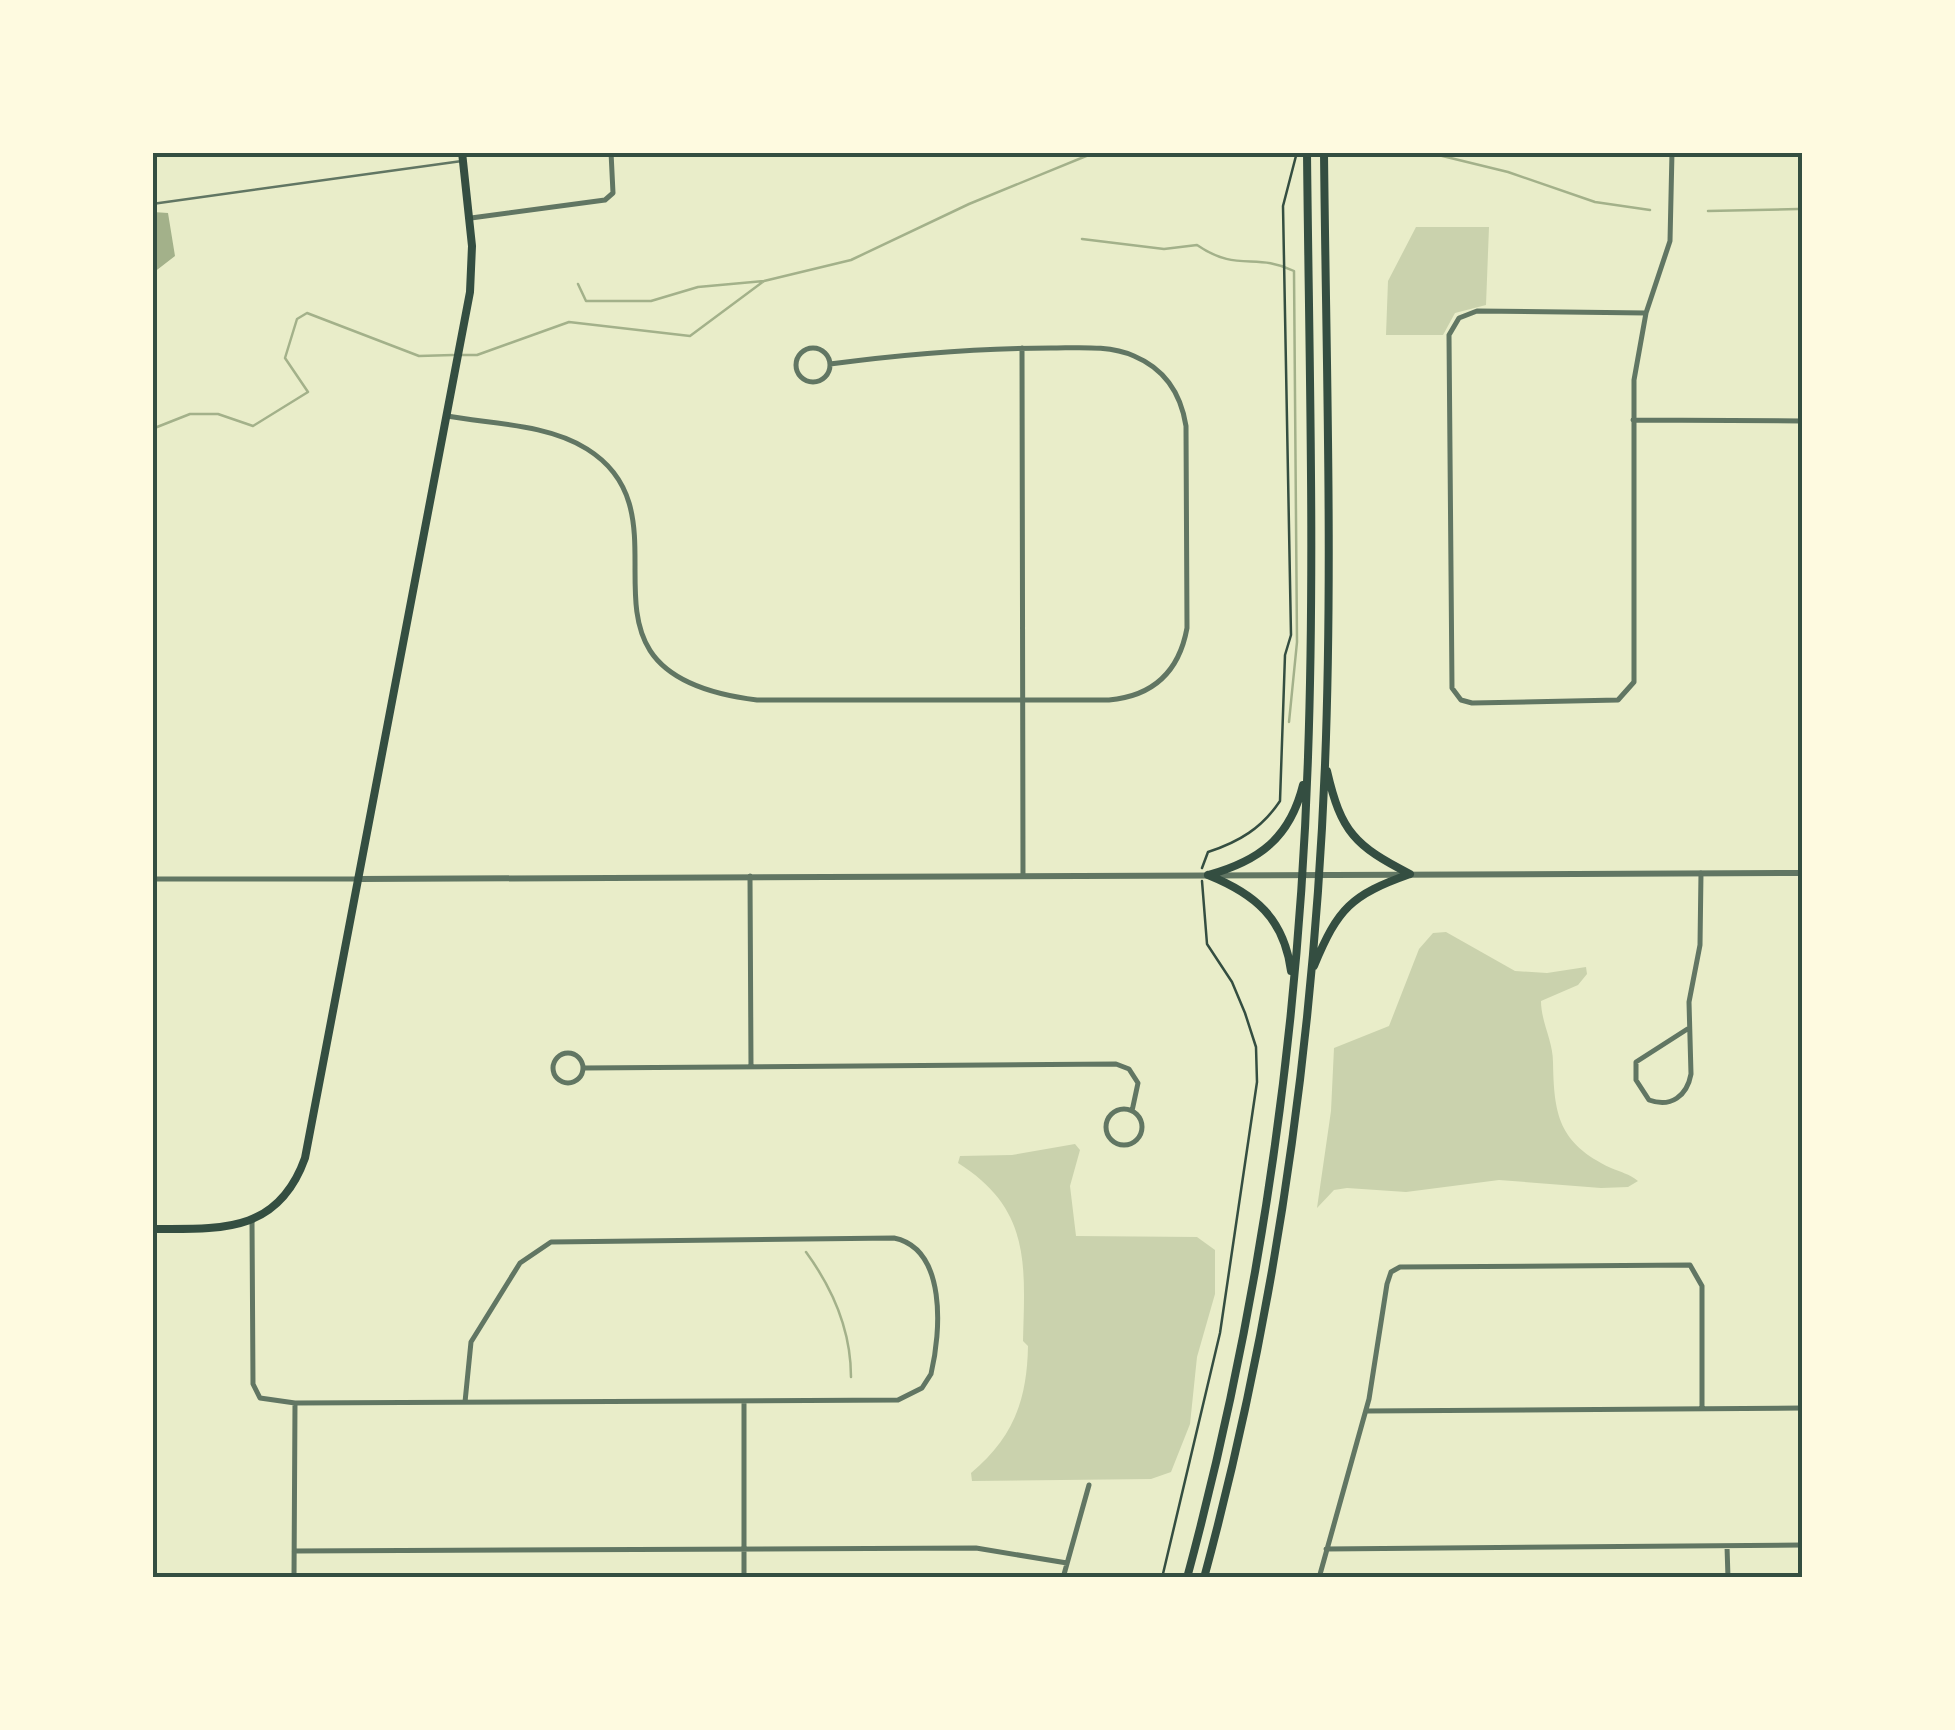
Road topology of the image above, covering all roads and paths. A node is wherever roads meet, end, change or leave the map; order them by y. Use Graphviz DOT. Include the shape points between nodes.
graph roads {
  1 [pos="611,152"];
  2 [pos="1297,152"];
  3 [pos="1307,152"];
  4 [pos="1324,152"];
  5 [pos="1672,152"];
  6 [pos="463,157"];
  7 [pos="152,204"];
  8 [pos="470,218"];
  9 [pos="1646,313"];
  10 [pos="1022,348"];
  11 [pos="830,364"];
  12 [pos="447,416"];
  13 [pos="1632,420"];
  14 [pos="1802,420"];
  15 [pos="1023,701"];
  16 [pos="1308,758"];
  17 [pos="1325,762"];
  18 [pos="1202,865"];
  19 [pos="1802,873"];
  20 [pos="1302,874"];
  21 [pos="1319,874"];
  22 [pos="1410,874"];
  23 [pos="1701,874"];
  24 [pos="1023,875"];
  25 [pos="750,876"];
  26 [pos="1208,876"];
  27 [pos="152,879"];
  28 [pos="359,879"];
  29 [pos="1202,885"];
  30 [pos="1311,972"];
  31 [pos="1293,987"];
  32 [pos="1690,1028"];
  33 [pos="751,1067"];
  34 [pos="583,1068"];
  35 [pos="1132,1111"];
  36 [pos="252,1221"];
  37 [pos="152,1229"];
  38 [pos="744,1401"];
  39 [pos="465,1402"];
  40 [pos="296,1403"];
  41 [pos="1802,1408"];
  42 [pos="1702,1409"];
  43 [pos="1366,1410"];
  44 [pos="1089,1485"];
  45 [pos="1802,1545"];
  46 [pos="1728,1546"];
  47 [pos="743,1549"];
  48 [pos="1326,1549"];
  49 [pos="294,1551"];
  50 [pos="1067,1562"];
  51 [pos="294,1578"];
  52 [pos="744,1578"];
  53 [pos="1063,1578"];
  54 [pos="1162,1578"];
  55 [pos="1187,1578"];
  56 [pos="1204,1578"];
  57 [pos="1319,1578"];
  58 [pos="1728,1578"];
  1 -- 8 [label="street" via="613,193 605,200"];
  2 -- 18 [label="path" via="1283,206 1290,635 1280,801 1242,839 1208,852"];
  3 -- 16 [label="main road"];
  4 -- 17 [label="main road"];
  5 -- 9 [label="street" via="1670,241"];
  6 -- 7 [label="lane"];
  6 -- 8 [label="main road"];
  8 -- 12 [label="main road" via="472,274"];
  9 -- 13 [label="street"];
  9 -- 13 [label="street" via="1477,311 1450,330 1451,682 1461,700 1602,704 1633,687"];
  10 -- 11 [label="street" via="946,349"];
  10 -- 15 [label="street"];
  10 -- 15 [label="street" via="1109,350 1158,369 1184,412 1187,473 1187,628 1175,666 1155,686 1126,698"];
  11 -- 11 [label="street" via="816,348 803,351 796,364 802,378 816,382"];
  12 -- 15 [label="street" via="558,436 610,469 632,512 636,614 650,655 712,694"];
  12 -- 28 [label="main road"];
  13 -- 14 [label="street"];
  15 -- 24 [label="street"];
  16 -- 20 [label="main road"];
  16 -- 26 [label="main road" via="1298,806 1277,841 1257,857"];
  17 -- 21 [label="main road"];
  17 -- 22 [label="main road" via="1353,839"];
  19 -- 23 [label="street"];
  20 -- 21 [label="street"];
  20 -- 26 [label="street"];
  20 -- 31 [label="main road"];
  21 -- 22 [label="street"];
  21 -- 30 [label="main road"];
  22 -- 23 [label="street"];
  22 -- 30 [label="main road" via="1347,904"];
  23 -- 32 [label="street"];
  24 -- 25 [label="street"];
  24 -- 26 [label="street"];
  25 -- 28 [label="street"];
  25 -- 33 [label="street"];
  26 -- 31 [label="main road" via="1248,894 1271,915 1284,940"];
  27 -- 28 [label="street"];
  28 -- 36 [label="main road" via="305,1158 287,1192"];
  29 -- 54 [label="path" via="1207,944 1246,1013 1257,1082 1223,1318"];
  30 -- 56 [label="main road" via="1279,1233"];
  31 -- 55 [label="main road" via="1246,1318"];
  32 -- 32 [label="street" via="1636,1062 1636,1080 1648,1100 1678,1099 1689,1084"];
  33 -- 34 [label="street"];
  33 -- 35 [label="street" via="1116,1064 1138,1083"];
  34 -- 34 [label="street" via="566,1052 552,1068 570,1083"];
  35 -- 35 [label="street" via="1108,1118 1106,1132 1117,1144 1140,1135"];
  36 -- 37 [label="main road"];
  36 -- 40 [label="street" via="253,1384 265,1401"];
  38 -- 39 [label="street"];
  38 -- 39 [label="street" via="898,1400 922,1388 934,1362 935,1277 922,1251 894,1238 552,1242 520,1263 471,1342"];
  38 -- 47 [label="street"];
  39 -- 40 [label="street"];
  40 -- 49 [label="street"];
  41 -- 42 [label="street"];
  42 -- 43 [label="street"];
  42 -- 43 [label="street" via="1701,1281 1690,1265 1659,1264 1396,1269 1386,1284"];
  43 -- 48 [label="street"];
  44 -- 50 [label="street"];
  45 -- 46 [label="street"];
  46 -- 48 [label="street"];
  46 -- 58 [label="street"];
  47 -- 49 [label="street"];
  47 -- 50 [label="street" via="976,1548"];
  47 -- 52 [label="street"];
  48 -- 57 [label="street"];
  49 -- 51 [label="street"];
  50 -- 53 [label="street"];
}
